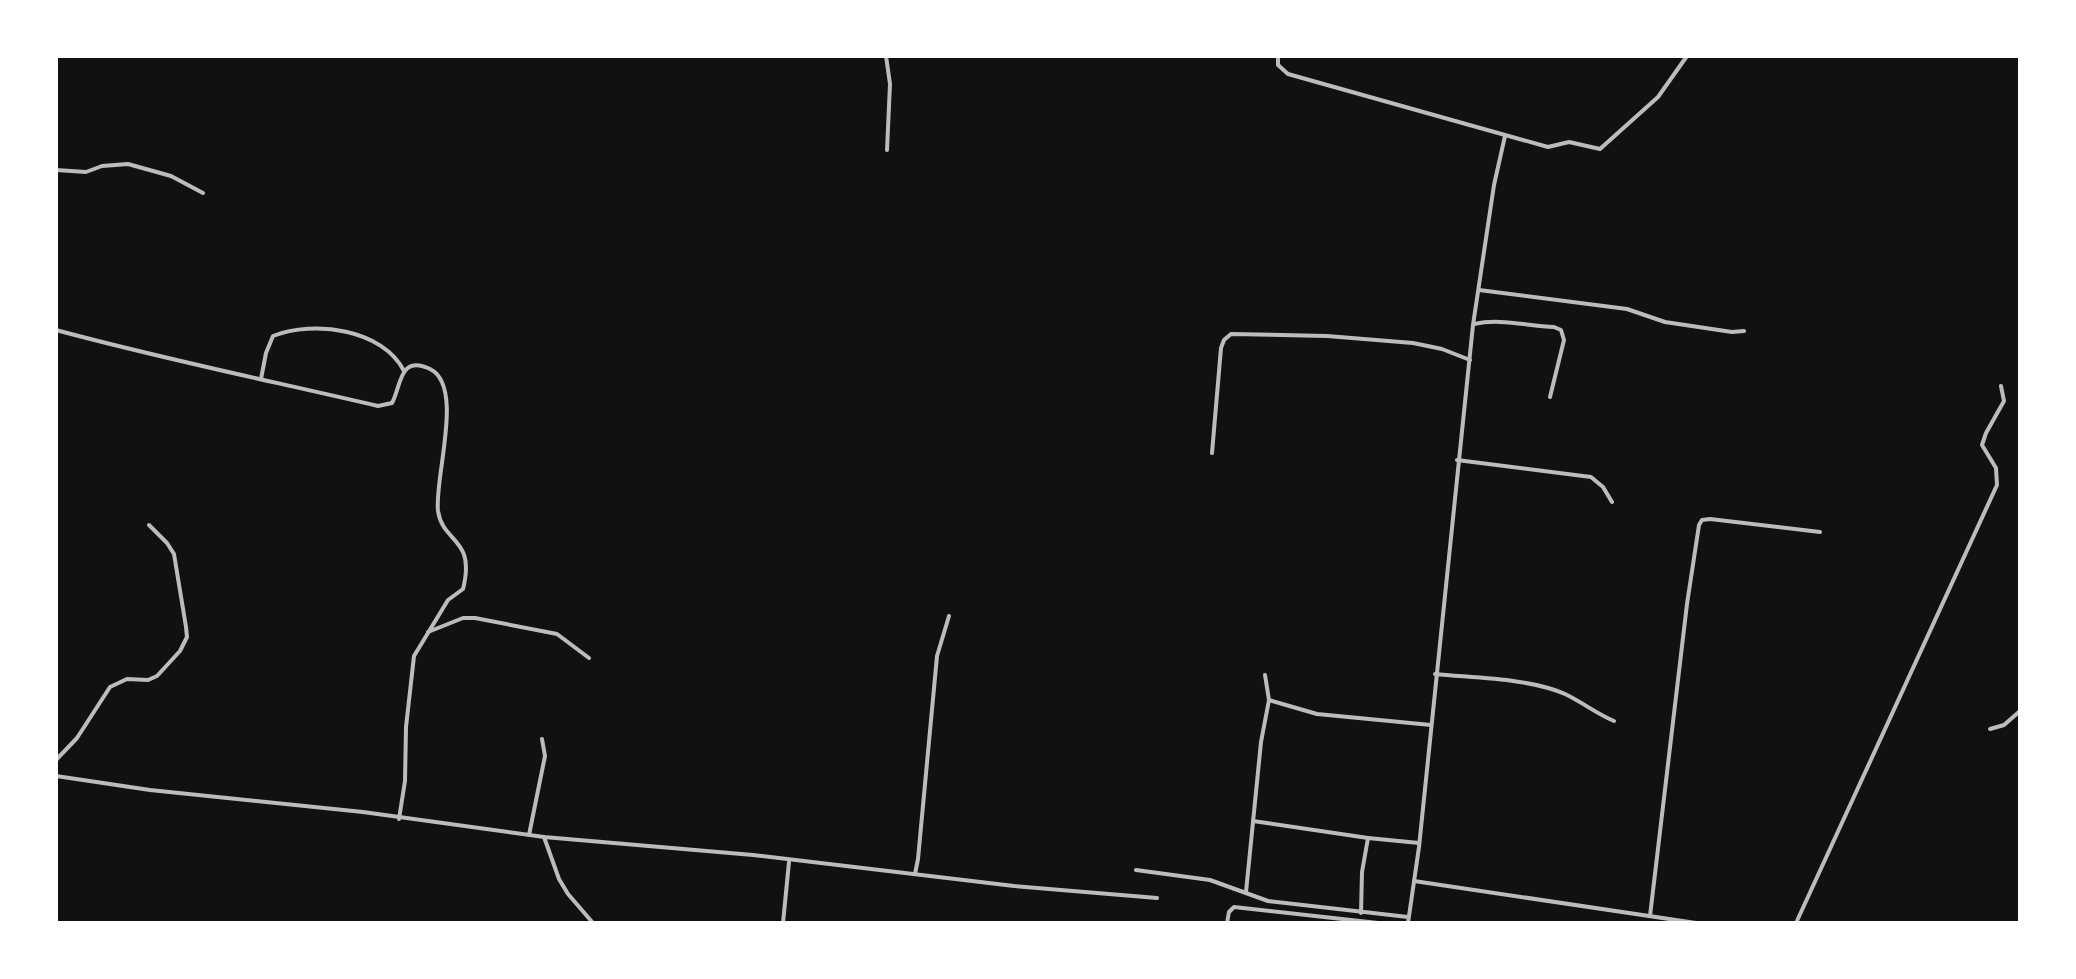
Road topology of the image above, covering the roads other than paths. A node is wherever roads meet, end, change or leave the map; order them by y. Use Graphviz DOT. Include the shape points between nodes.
graph roads {
  1 [pos="886,56"];
  2 [pos="1278,56"];
  3 [pos="1687,56"];
  4 [pos="1505,136"];
  5 [pos="887,150"];
  6 [pos="56,170"];
  7 [pos="203,193"];
  8 [pos="1478,290"];
  9 [pos="1473,325"];
  10 [pos="56,330"];
  11 [pos="1744,331"];
  12 [pos="1470,360"];
  13 [pos="404,371"];
  14 [pos="261,379"];
  15 [pos="2001,386"];
  16 [pos="1550,397"];
  17 [pos="1212,453"];
  18 [pos="1457,460"];
  19 [pos="1612,502"];
  20 [pos="149,525"];
  21 [pos="1820,532"];
  22 [pos="949,616"];
  23 [pos="426,633"];
  24 [pos="589,658"];
  25 [pos="1435,674"];
  26 [pos="1265,675"];
  27 [pos="1269,700"];
  28 [pos="2020,711"];
  29 [pos="1614,721"];
  30 [pos="1431,725"];
  31 [pos="1990,729"];
  32 [pos="542,739"];
  33 [pos="56,760"];
  34 [pos="56,776"];
  35 [pos="399,819"];
  36 [pos="1253,821"];
  37 [pos="529,835"];
  38 [pos="544,837"];
  39 [pos="1368,838"];
  40 [pos="1419,843"];
  41 [pos="789,861"];
  42 [pos="1136,870"];
  43 [pos="915,874"];
  44 [pos="1414,881"];
  45 [pos="1246,892"];
  46 [pos="1157,898"];
  47 [pos="1361,913"];
  48 [pos="1650,916"];
  49 [pos="1409,920"];
  50 [pos="593,923"];
  51 [pos="783,923"];
  52 [pos="1227,923"];
  53 [pos="1378,923"];
  54 [pos="1696,923"];
  55 [pos="1796,923"];
  1 -- 5 [label="street"];
  2 -- 4 [label="street" via="1278,65 1288,74"];
  3 -- 4 [label="street" via="1658,97 1604,148 1569,142 1548,147"];
  4 -- 8 [label="street"];
  6 -- 7 [label="street" via="86,172 128,164 171,176"];
  8 -- 9 [label="street"];
  8 -- 11 [label="street"];
  9 -- 12 [label="street"];
  9 -- 16 [label="street" via="1501,321 1561,330 1564,340"];
  10 -- 14 [label="street"];
  12 -- 17 [label="street" via="1413,343 1231,334 1221,348"];
  12 -- 18 [label="street"];
  13 -- 14 [label="street" via="395,399 384,406"];
  13 -- 14 [label="street" via="372,340 316,329 273,336"];
  13 -- 23 [label="street" via="427,367 443,382 447,416 439,515 468,565 463,589 448,600"];
  15 -- 55 [label="street" via="2004,401 1982,440 1996,468 1997,485"];
  18 -- 19 [label="street" via="1591,477"];
  18 -- 25 [label="street"];
  20 -- 33 [label="street" via="174,554 187,637 157,676 110,687"];
  21 -- 48 [label="street" via="1710,519 1699,525"];
  22 -- 43 [label="street" via="937,656"];
  23 -- 24 [label="street" via="475,618 557,634"];
  23 -- 35 [label="street" via="411,673"];
  25 -- 29 [label="street" via="1564,693"];
  25 -- 30 [label="street"];
  26 -- 27 [label="street"];
  27 -- 30 [label="street" via="1317,714"];
  27 -- 36 [label="street"];
  28 -- 31 [label="street"];
  30 -- 40 [label="street"];
  32 -- 37 [label="street" via="545,756"];
  34 -- 35 [label="street"];
  35 -- 37 [label="street"];
  36 -- 39 [label="street"];
  36 -- 45 [label="street"];
  37 -- 38 [label="street"];
  38 -- 41 [label="street"];
  38 -- 50 [label="street" via="559,879"];
  39 -- 40 [label="street"];
  39 -- 47 [label="street"];
  40 -- 44 [label="street"];
  41 -- 43 [label="street"];
  41 -- 51 [label="street"];
  42 -- 45 [label="street" via="1210,880"];
  43 -- 46 [label="street"];
  44 -- 48 [label="street"];
  44 -- 49 [label="street"];
  45 -- 47 [label="street" via="1268,901"];
  47 -- 49 [label="street"];
  48 -- 54 [label="street"];
  52 -- 53 [label="street" via="1234,907"];
}
